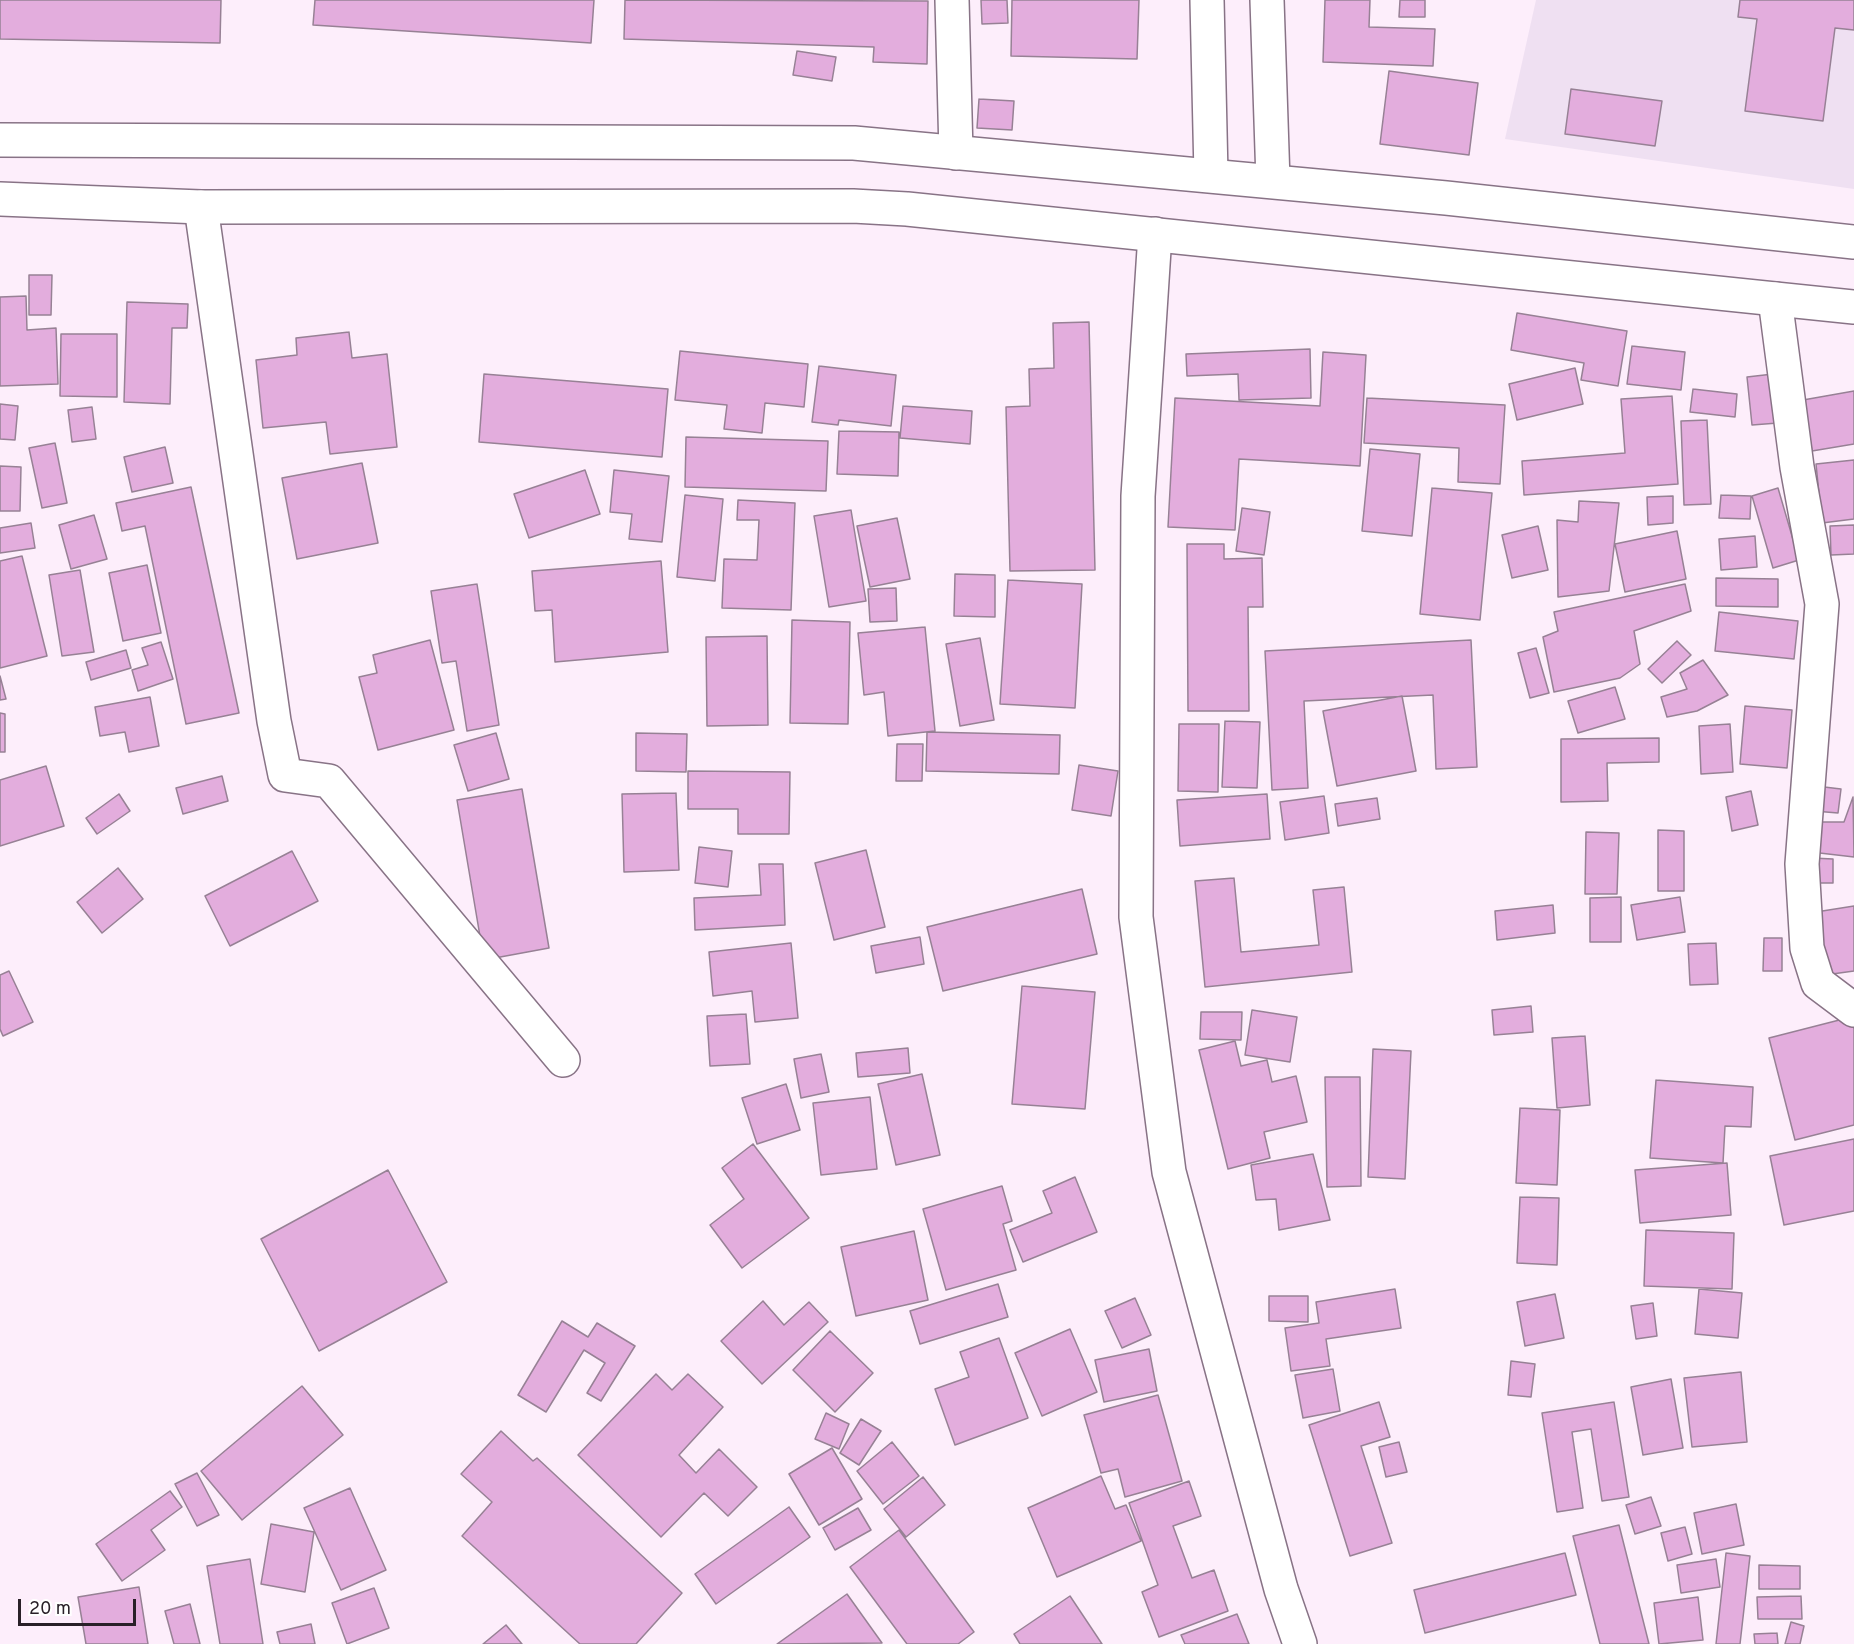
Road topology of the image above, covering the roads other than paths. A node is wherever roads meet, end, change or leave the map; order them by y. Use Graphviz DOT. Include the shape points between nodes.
graph roads {
  1 [pos="952,0"];
  2 [pos="1207,0"];
  3 [pos="1267,0"];
  4 [pos="0,140"];
  5 [pos="956,153"];
  6 [pos="1211,175"];
  7 [pos="1273,181"];
  8 [pos="0,199"];
  9 [pos="201,207"];
  10 [pos="1155,234"];
  11 [pos="1854,242"];
  12 [pos="1775,299"];
  13 [pos="1854,308"];
  14 [pos="1854,1010"];
  15 [pos="563,1060"];
  16 [pos="1300,1644"];
  1 -- 5 [label="main road"];
  2 -- 6 [label="main road"];
  3 -- 7 [label="main road"];
  4 -- 5 [label="main road" via="854,143"];
  5 -- 6 [label="main road"];
  6 -- 7 [label="main road"];
  7 -- 11 [label="main road"];
  8 -- 9 [label="main road"];
  9 -- 10 [label="main road" via="853,206"];
  9 -- 15 [label="main road" via="285,775 329,781"];
  10 -- 12 [label="main road"];
  10 -- 16 [label="main road" via="1138,496 1136,917 1169,1172 1281,1589"];
  12 -- 13 [label="main road"];
  12 -- 14 [label="main road" via="1797,467 1822,604 1802,864 1807,948 1818,983"];
}
